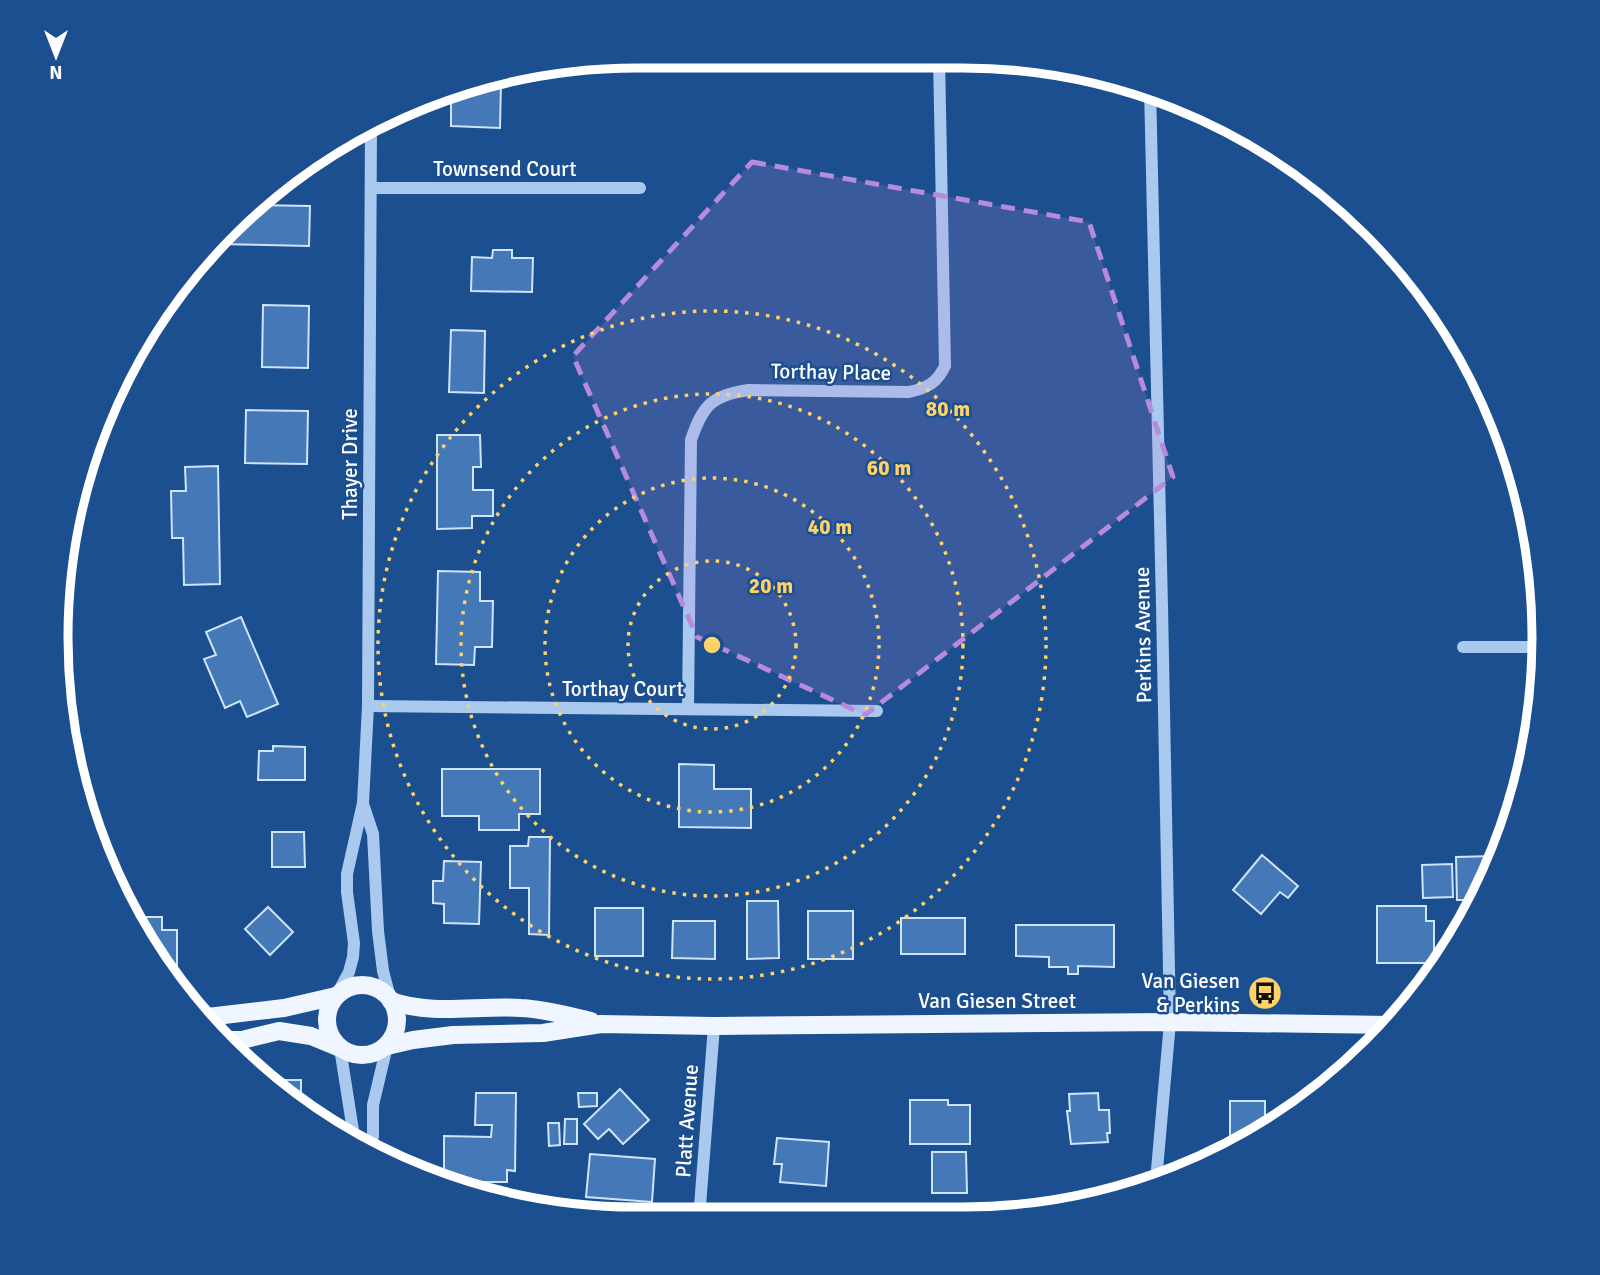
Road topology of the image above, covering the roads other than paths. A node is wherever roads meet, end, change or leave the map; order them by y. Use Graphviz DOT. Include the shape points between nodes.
graph roads {
  1 [pos="939,68"];
  2 [pos="1150,100"];
  3 [pos="371,135"];
  4 [pos="371,188"];
  5 [pos="640,188"];
  6 [pos="1532,647"];
  7 [pos="1463,648"];
  8 [pos="369,706"];
  9 [pos="688,709"];
  10 [pos="877,711"];
  11 [pos="363,803"];
  12 [pos="336,996"];
  13 [pos="391,1001"];
  14 [pos="213,1016"];
  15 [pos="1170,1022"];
  16 [pos="601,1024"];
  17 [pos="1379,1025"];
  18 [pos="714,1026"];
  19 [pos="235,1040"];
  20 [pos="387,1046"];
  21 [pos="340,1048"];
  22 [pos="353,1130"];
  23 [pos="372,1140"];
  24 [pos="1157,1172"];
  25 [pos="700,1207"];
  1 -- 9 [label="street, Torthay Place" via="945,366 938,380 909,392 749,390 708,404 691,440"];
  2 -- 15 [label="street, Perkins Avenue"];
  3 -- 4 [label="street, Thayer Drive"];
  4 -- 5 [label="street, Townsend Court"];
  4 -- 8 [label="street, Thayer Drive"];
  6 -- 7 [label="street"];
  8 -- 9 [label="street, Torthay Court"];
  8 -- 11 [label="street, Thayer Drive"];
  9 -- 10 [label="street, Torthay Court"];
  11 -- 12 [label="street, Thayer Drive" via="347,874 353,957"];
  11 -- 13 [label="street, Thayer Drive" via="373,834 379,940"];
  12 -- 13 [label="main road" via="365,985"];
  12 -- 14 [label="main road"];
  12 -- 21 [label="main road" via="326,1021"];
  13 -- 16 [label="main road, Van Giesen Street" via="440,1011 521,1008"];
  13 -- 20 [label="main road" via="397,1024"];
  15 -- 17 [label="main road, Van Giesen Street"];
  15 -- 18 [label="main road, Van Giesen Street"];
  15 -- 24 [label="street, Perkins Avenue"];
  16 -- 18 [label="main road, Van Giesen Street"];
  16 -- 20 [label="main road, Van Giesen Street" via="543,1033 453,1035"];
  18 -- 25 [label="street, Platt Avenue"];
  19 -- 21 [label="main road" via="279,1031 311,1036"];
  20 -- 21 [label="main road" via="359,1056"];
  20 -- 23 [label="street" via="373,1105"];
  21 -- 22 [label="street"];
}
